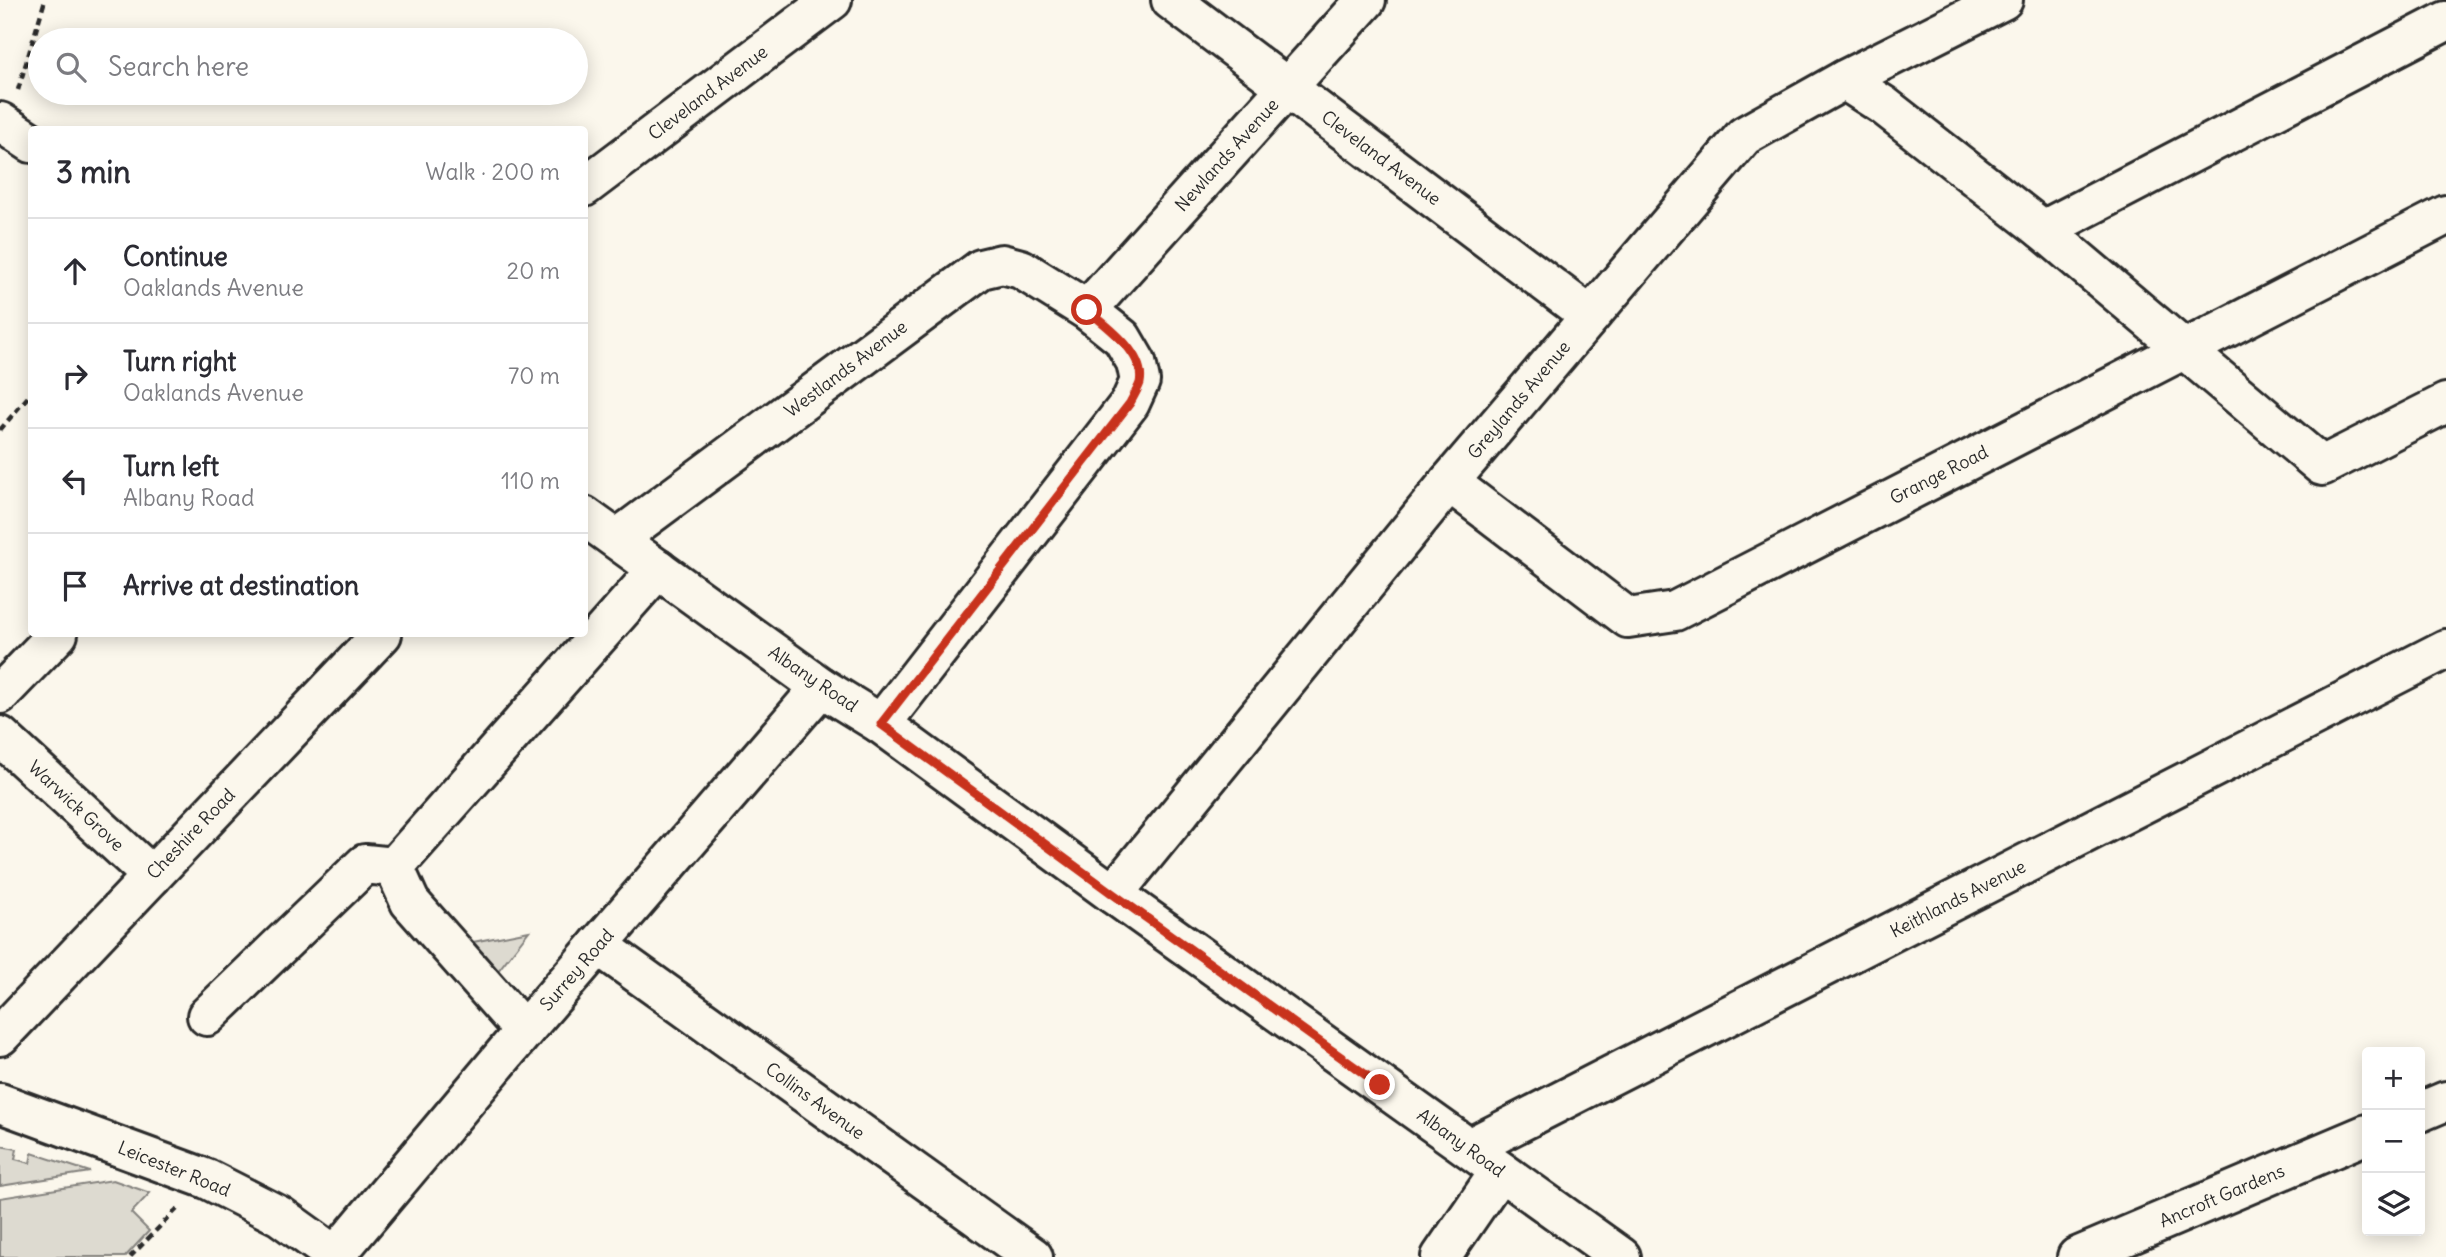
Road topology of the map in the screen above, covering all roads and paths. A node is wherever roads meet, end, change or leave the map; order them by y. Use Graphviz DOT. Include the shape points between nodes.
graph roads {
  1 [pos="45,0"];
  2 [pos="832,0"];
  3 [pos="1171,0"];
  4 [pos="1366,0"];
  5 [pos="2003,0"];
  6 [pos="2446,21"];
  7 [pos="36,28"];
  8 [pos="28,51"];
  9 [pos="1844,80"];
  10 [pos="1288,88"];
  11 [pos="8,110"];
  12 [pos="28,138"];
  13 [pos="588,184"];
  14 [pos="2446,215"];
  15 [pos="2043,230"];
  16 [pos="1087,310"];
  17 [pos="1590,316"];
  18 [pos="2183,350"];
  19 [pos="28,397"];
  20 [pos="2446,403"];
  21 [pos="0,430"];
  22 [pos="1449,482"];
  23 [pos="588,519"];
  24 [pos="617,539"];
  25 [pos="657,569"];
  26 [pos="55,637"];
  27 [pos="379,637"];
  28 [pos="2446,649"];
  29 [pos="821,687"];
  30 [pos="0,694"];
  31 [pos="881,724"];
  32 [pos="0,736"];
  33 [pos="394,867"];
  34 [pos="152,876"];
  35 [pos="1113,894"];
  36 [pos="597,945"];
  37 [pos="208,1016"];
  38 [pos="524,1031"];
  39 [pos="0,1036"];
  40 [pos="2446,1101"];
  41 [pos="0,1103"];
  42 [pos="2425,1110"];
  43 [pos="2362,1136"];
  44 [pos="1469,1148"];
  45 [pos="1500,1171"];
  46 [pos="207,1179"];
  47 [pos="2066,1249"];
  48 [pos="336,1256"];
  49 [pos="130,1257"];
  50 [pos="1033,1257"];
  51 [pos="1441,1257"];
  52 [pos="1622,1257"];
  1 -- 7 [label="path"];
  2 -- 13 [label="street, Cleveland Avenue"];
  3 -- 10 [label="street, Cleveland Avenue"];
  4 -- 10 [label="street, Newlands Avenue"];
  5 -- 9 [label="street, Greylands Avenue"];
  6 -- 15 [label="street"];
  8 -- 11 [label="path"];
  9 -- 15 [label="street" via="1883,105"];
  9 -- 17 [label="street, Greylands Avenue" via="1744,136"];
  10 -- 16 [label="street, Newlands Avenue"];
  10 -- 17 [label="street, Cleveland Avenue"];
  11 -- 12 [label="street"];
  14 -- 18 [label="street, Grange Road"];
  15 -- 18 [label="street"];
  16 -- 24 [label="street, Westlands Avenue" via="1021,269 1002,264 981,269"];
  16 -- 31 [label="street, Westlands Avenue" via="1122,338 1136,362 1140,382 1130,403"];
  17 -- 22 [label="street, Greylands Avenue"];
  18 -- 20 [label="street" via="2322,466"];
  18 -- 22 [label="street, Grange Road" via="1675,611 1629,618"];
  19 -- 21 [label="path"];
  22 -- 35 [label="street, Greylands Avenue"];
  23 -- 24 [label="street, Albany Road"];
  24 -- 25 [label="street, Albany Road"];
  25 -- 29 [label="street, Albany Road"];
  25 -- 33 [label="street"];
  26 -- 30 [label="street"];
  27 -- 34 [label="street, Cheshire Road"];
  28 -- 44 [label="street, Keithlands Avenue"];
  29 -- 31 [label="street, Albany Road"];
  29 -- 36 [label="street, Surrey Road"];
  31 -- 35 [label="street, Albany Road"];
  32 -- 34 [label="street, Warwick Grove"];
  33 -- 37 [label="street" via="365,864"];
  33 -- 38 [label="street" via="410,902"];
  34 -- 39 [label="street, Cheshire Road"];
  35 -- 44 [label="street, Albany Road"];
  36 -- 38 [label="street, Surrey Road"];
  36 -- 50 [label="street, Collins Avenue"];
  38 -- 48 [label="street, Surrey Road"];
  40 -- 42 [label="street"];
  41 -- 46 [label="street, Leicester Road"];
  43 -- 47 [label="street, Ancroft Gardens"];
  44 -- 45 [label="street, Albany Road"];
  45 -- 51 [label="street"];
  45 -- 52 [label="street, Albany Road"];
  46 -- 48 [label="street, Leicester Road" via="281,1216"];
  46 -- 49 [label="path"];
}
